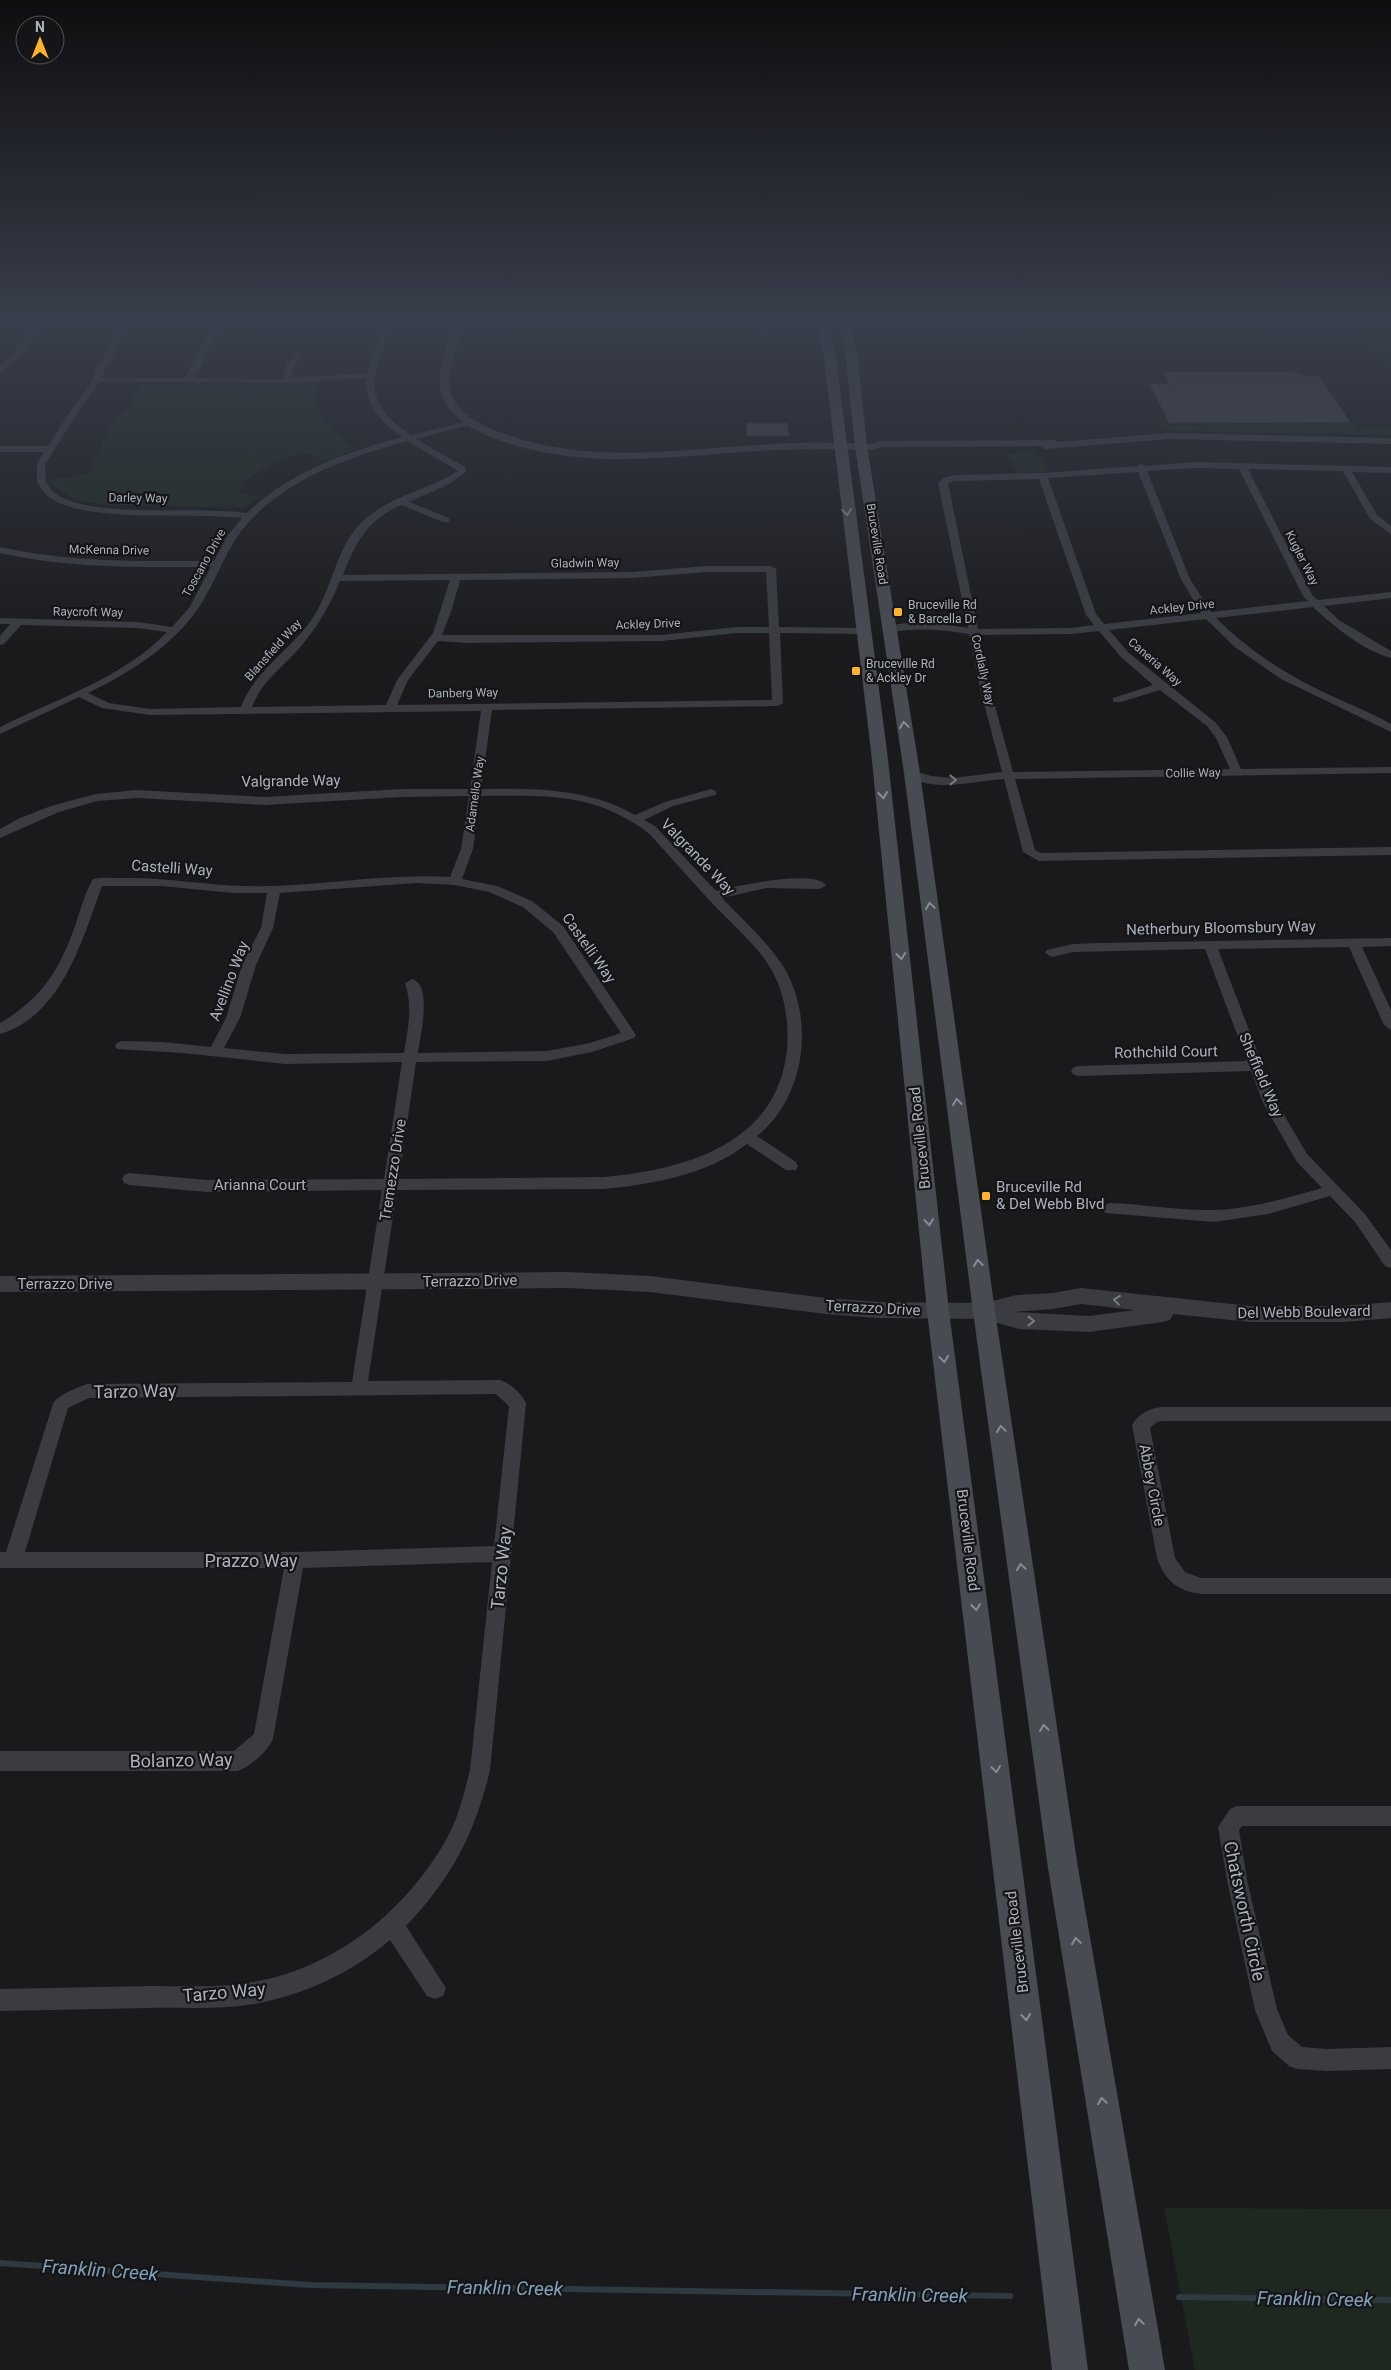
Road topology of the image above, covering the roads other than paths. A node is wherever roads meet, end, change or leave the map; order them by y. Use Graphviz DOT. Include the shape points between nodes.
graph roads {
  1 [pos="61,433"];
  2 [pos="404,433"];
  3 [pos="431,433"];
  4 [pos="489,433"];
  5 [pos="838,433"];
  6 [pos="863,433"];
  7 [pos="411,438"];
  8 [pos="1391,441"];
  9 [pos="840,446"];
  10 [pos="866,446"];
  11 [pos="0,449"];
  12 [pos="50,449"];
  13 [pos="1242,466"];
  14 [pos="1141,467"];
  15 [pos="1346,469"];
  16 [pos="1391,470"];
  17 [pos="1043,476"];
  18 [pos="399,501"];
  19 [pos="249,516"];
  20 [pos="446,520"];
  21 [pos="1391,531"];
  22 [pos="0,550"];
  23 [pos="218,564"];
  24 [pos="856,576"];
  25 [pos="456,577"];
  26 [pos="337,578"];
  27 [pos="1391,596"];
  28 [pos="1316,604"];
  29 [pos="1210,617"];
  30 [pos="0,621"];
  31 [pos="18,622"];
  32 [pos="1102,628"];
  33 [pos="174,630"];
  34 [pos="890,630"];
  35 [pos="774,631"];
  36 [pos="863,631"];
  37 [pos="974,632"];
  38 [pos="435,638"];
  39 [pos="0,642"];
  40 [pos="1391,655"];
  41 [pos="1161,686"];
  42 [pos="79,693"];
  43 [pos="1118,700"];
  44 [pos="487,707"];
  45 [pos="391,708"];
  46 [pos="872,709"];
  47 [pos="246,710"];
  48 [pos="1391,728"];
  49 [pos="0,730"];
  50 [pos="1391,770"];
  51 [pos="1237,772"];
  52 [pos="912,773"];
  53 [pos="1009,776"];
  54 [pos="475,793"];
  55 [pos="711,793"];
  56 [pos="636,820"];
  57 [pos="0,834"];
  58 [pos="1391,851"];
  59 [pos="455,880"];
  60 [pos="820,885"];
  61 [pos="274,889"];
  62 [pos="714,896"];
  63 [pos="1353,942"];
  64 [pos="1391,942"];
  65 [pos="1210,945"];
  66 [pos="1052,953"];
  67 [pos="412,983"];
  68 [pos="1391,1025"];
  69 [pos="0,1029"];
  70 [pos="122,1046"];
  71 [pos="215,1052"];
  72 [pos="411,1058"];
  73 [pos="1255,1066"];
  74 [pos="1078,1071"];
  75 [pos="747,1137"];
  76 [pos="790,1166"];
  77 [pos="129,1179"];
  78 [pos="391,1184"];
  79 [pos="1333,1190"];
  80 [pos="1110,1209"];
  81 [pos="1391,1262"];
  82 [pos="376,1282"];
  83 [pos="0,1284"];
  84 [pos="1391,1310"];
  85 [pos="938,1311"];
  86 [pos="984,1311"];
  87 [pos="1218,1312"];
  88 [pos="359,1388"];
  89 [pos="1391,1414"];
  90 [pos="502,1554"];
  91 [pos="7,1560"];
  92 [pos="295,1560"];
  93 [pos="1391,1586"];
  94 [pos="0,1762"];
  95 [pos="1391,1816"];
  96 [pos="392,1925"];
  97 [pos="435,1988"];
  98 [pos="0,2000"];
  99 [pos="1391,2058"];
  100 [pos="1070,2370"];
  101 [pos="1147,2370"];
  1 -- 12 [label="street, Darley Way"];
  2 -- 7 [label="street"];
  3 -- 7 [label="street, Toscano Drive"];
  4 -- 9 [label="street" via="540,449 584,455 638,457 773,447"];
  5 -- 9 [label="main road, Bruceville Road"];
  6 -- 10 [label="main road, Bruceville Road"];
  7 -- 18 [label="street, Blansfield Way" via="458,466 462,472"];
  7 -- 19 [label="street, Toscano Drive" via="353,455 317,470 272,496"];
  8 -- 10 [label="street" via="1169,436 969,450 877,450"];
  9 -- 10 [label="street"];
  9 -- 24 [label="main road, Bruceville Road, one-way"];
  10 -- 34 [label="main road, Bruceville Road"];
  11 -- 12 [label="street"];
  12 -- 19 [label="street, Darley Way" via="41,464 39,479 49,492 74,505 104,510"];
  13 -- 14 [label="street, Cordially Way"];
  13 -- 15 [label="street, Cordially Way"];
  13 -- 28 [label="street, Kugler Way" via="1305,592"];
  14 -- 17 [label="street, Cordially Way"];
  14 -- 29 [label="street" via="1193,594"];
  15 -- 16 [label="street, Cordially Way"];
  15 -- 21 [label="street" via="1373,517"];
  17 -- 32 [label="street, Caneria Way" via="1086,605"];
  17 -- 37 [label="street, Cordially Way" via="944,481"];
  18 -- 20 [label="street"];
  18 -- 26 [label="street, Blansfield Way" via="375,516 354,536"];
  19 -- 23 [label="street, Toscano Drive"];
  22 -- 23 [label="street, McKenna Drive" via="75,562"];
  23 -- 33 [label="street, Toscano Drive" via="197,605"];
  24 -- 34 [label="main road, Bruceville Road" via="867,594 873,621"];
  24 -- 36 [label="main road, Bruceville Road"];
  25 -- 26 [label="street, Gladwin Way"];
  25 -- 35 [label="street, Gladwin Way" via="771,569"];
  25 -- 38 [label="street"];
  26 -- 47 [label="street, Blansfield Way" via="318,618 259,683"];
  27 -- 28 [label="street, Ackley Drive"];
  28 -- 29 [label="street, Ackley Drive"];
  28 -- 40 [label="street, Kugler Way" via="1335,622"];
  29 -- 32 [label="street, Ackley Drive"];
  29 -- 48 [label="street" via="1268,666 1299,685"];
  30 -- 31 [label="street, Raycroft Way"];
  31 -- 33 [label="street, Raycroft Way" via="138,625"];
  31 -- 39 [label="street"];
  32 -- 37 [label="street, Ackley Drive"];
  32 -- 41 [label="street, Caneria Way" via="1125,655"];
  33 -- 42 [label="street, Toscano Drive" via="134,662"];
  34 -- 37 [label="street, Ackley Drive" via="946,636"];
  52 -- 34 [label="main road, Bruceville Road, one-way"];
  35 -- 36 [label="street, Ackley Drive"];
  35 -- 38 [label="street, Ackley Drive" via="716,631 661,638"];
  35 -- 44 [label="street, Danberg Way" via="778,703"];
  36 -- 46 [label="main road, Bruceville Road"];
  37 -- 53 [label="street, Cordially Way" via="985,688"];
  38 -- 45 [label="street" via="398,684"];
  41 -- 43 [label="street"];
  41 -- 51 [label="street, Caneria Way" via="1211,724 1221,737"];
  42 -- 47 [label="street, Danberg Way" via="121,710"];
  42 -- 49 [label="street, Toscano Drive"];
  44 -- 45 [label="street, Danberg Way"];
  44 -- 54 [label="street, Adamello Way"];
  45 -- 47 [label="street, Danberg Way"];
  46 -- 52 [label="main road, Bruceville Road" via="884,729 890,764 898,771"];
  46 -- 85 [label="main road, Bruceville Road, one-way"];
  50 -- 51 [label="street, Collie Way"];
  51 -- 53 [label="street, Collie Way"];
  52 -- 53 [label="street, Collie Way" via="922,779 934,780"];
  86 -- 52 [label="main road, Bruceville Road, one-way"];
  53 -- 58 [label="street, Cordially Way" via="1030,852 1039,857"];
  54 -- 56 [label="street, Valgrande Way" via="532,792 572,796 614,808"];
  54 -- 57 [label="street, Valgrande Way" via="402,793 289,801 120,795 55,809"];
  54 -- 59 [label="street, Adamello Way" via="467,849"];
  55 -- 56 [label="street" via="669,804"];
  56 -- 62 [label="street, Valgrande Way" via="662,841"];
  59 -- 61 [label="street, Castelli Way" via="417,879"];
  59 -- 72 [label="street, Castelli Way" via="499,890 546,916 630,1035 547,1056"];
  60 -- 62 [label="street" via="763,883"];
  61 -- 69 [label="street, Castelli Way" via="241,890 147,881 97,882 62,974 53,988 25,1015"];
  61 -- 71 [label="street, Avellino Way" via="267,928 248,965 233,1018"];
  62 -- 75 [label="street, Valgrande Way" via="772,960 786,984 793,1009 795,1058 791,1078 770,1115"];
  63 -- 64 [label="street, Netherbury Bloomsbury Way"];
  63 -- 65 [label="street, Netherbury Bloomsbury Way"];
  63 -- 68 [label="street"];
  65 -- 66 [label="street, Netherbury Bloomsbury Way" via="1073,948"];
  65 -- 73 [label="street, Sheffield Way"];
  67 -- 72 [label="street, Tremezzo Drive" via="417,998 417,1014"];
  70 -- 71 [label="street, Castelli Way" via="169,1046"];
  71 -- 72 [label="street, Castelli Way" via="285,1059"];
  72 -- 78 [label="street, Tremezzo Drive"];
  73 -- 74 [label="street, Rothchild Court"];
  73 -- 79 [label="street, Sheffield Way" via="1270,1103 1302,1158"];
  75 -- 76 [label="street"];
  75 -- 78 [label="street, Valgrande Way" via="717,1156 691,1167 654,1178 624,1182"];
  77 -- 78 [label="street, Arianna Court" via="207,1186"];
  78 -- 82 [label="street, Tremezzo Drive"];
  79 -- 80 [label="street" via="1228,1216"];
  79 -- 81 [label="street, Sheffield Way" via="1360,1218"];
  82 -- 83 [label="street, Terrazzo Drive"];
  82 -- 85 [label="street, Terrazzo Drive" via="617,1281 826,1306"];
  82 -- 88 [label="street, Tremezzo Drive"];
  84 -- 87 [label="street, Del Webb Boulevard" via="1306,1315"];
  85 -- 86 [label="street, Del Webb Boulevard"];
  85 -- 100 [label="main road, Bruceville Road, one-way"];
  86 -- 87 [label="street, Del Webb Boulevard, one-way" via="1019,1321 1089,1324 1146,1314"];
  87 -- 86 [label="street, Del Webb Boulevard, one-way" via="1081,1296 1017,1303"];
  101 -- 86 [label="main road, Bruceville Road, one-way" via="1064,1868"];
  88 -- 90 [label="street, Tarzo Way" via="500,1386 518,1404"];
  88 -- 91 [label="street, Tarzo Way" via="87,1391 61,1404"];
  89 -- 93 [label="street, Abbey Circle" via="1163,1414 1153,1415 1141,1425 1166,1558 1170,1571 1178,1579 1189,1585 1201,1586"];
  90 -- 92 [label="street, Prazzo Way"];
  90 -- 96 [label="street, Tarzo Way" via="480,1770 474,1795 454,1846 432,1882"];
  91 -- 92 [label="street, Prazzo Way"];
  92 -- 94 [label="street, Bolanzo Way" via="263,1739 238,1761"];
  95 -- 99 [label="street, Chatsworth Circle" via="1237,1816 1228,1827 1266,2010 1280,2043 1297,2058"];
  96 -- 97 [label="street"];
  96 -- 98 [label="street, Tarzo Way" via="334,1965 295,1982 255,1992 214,1996"];
}
